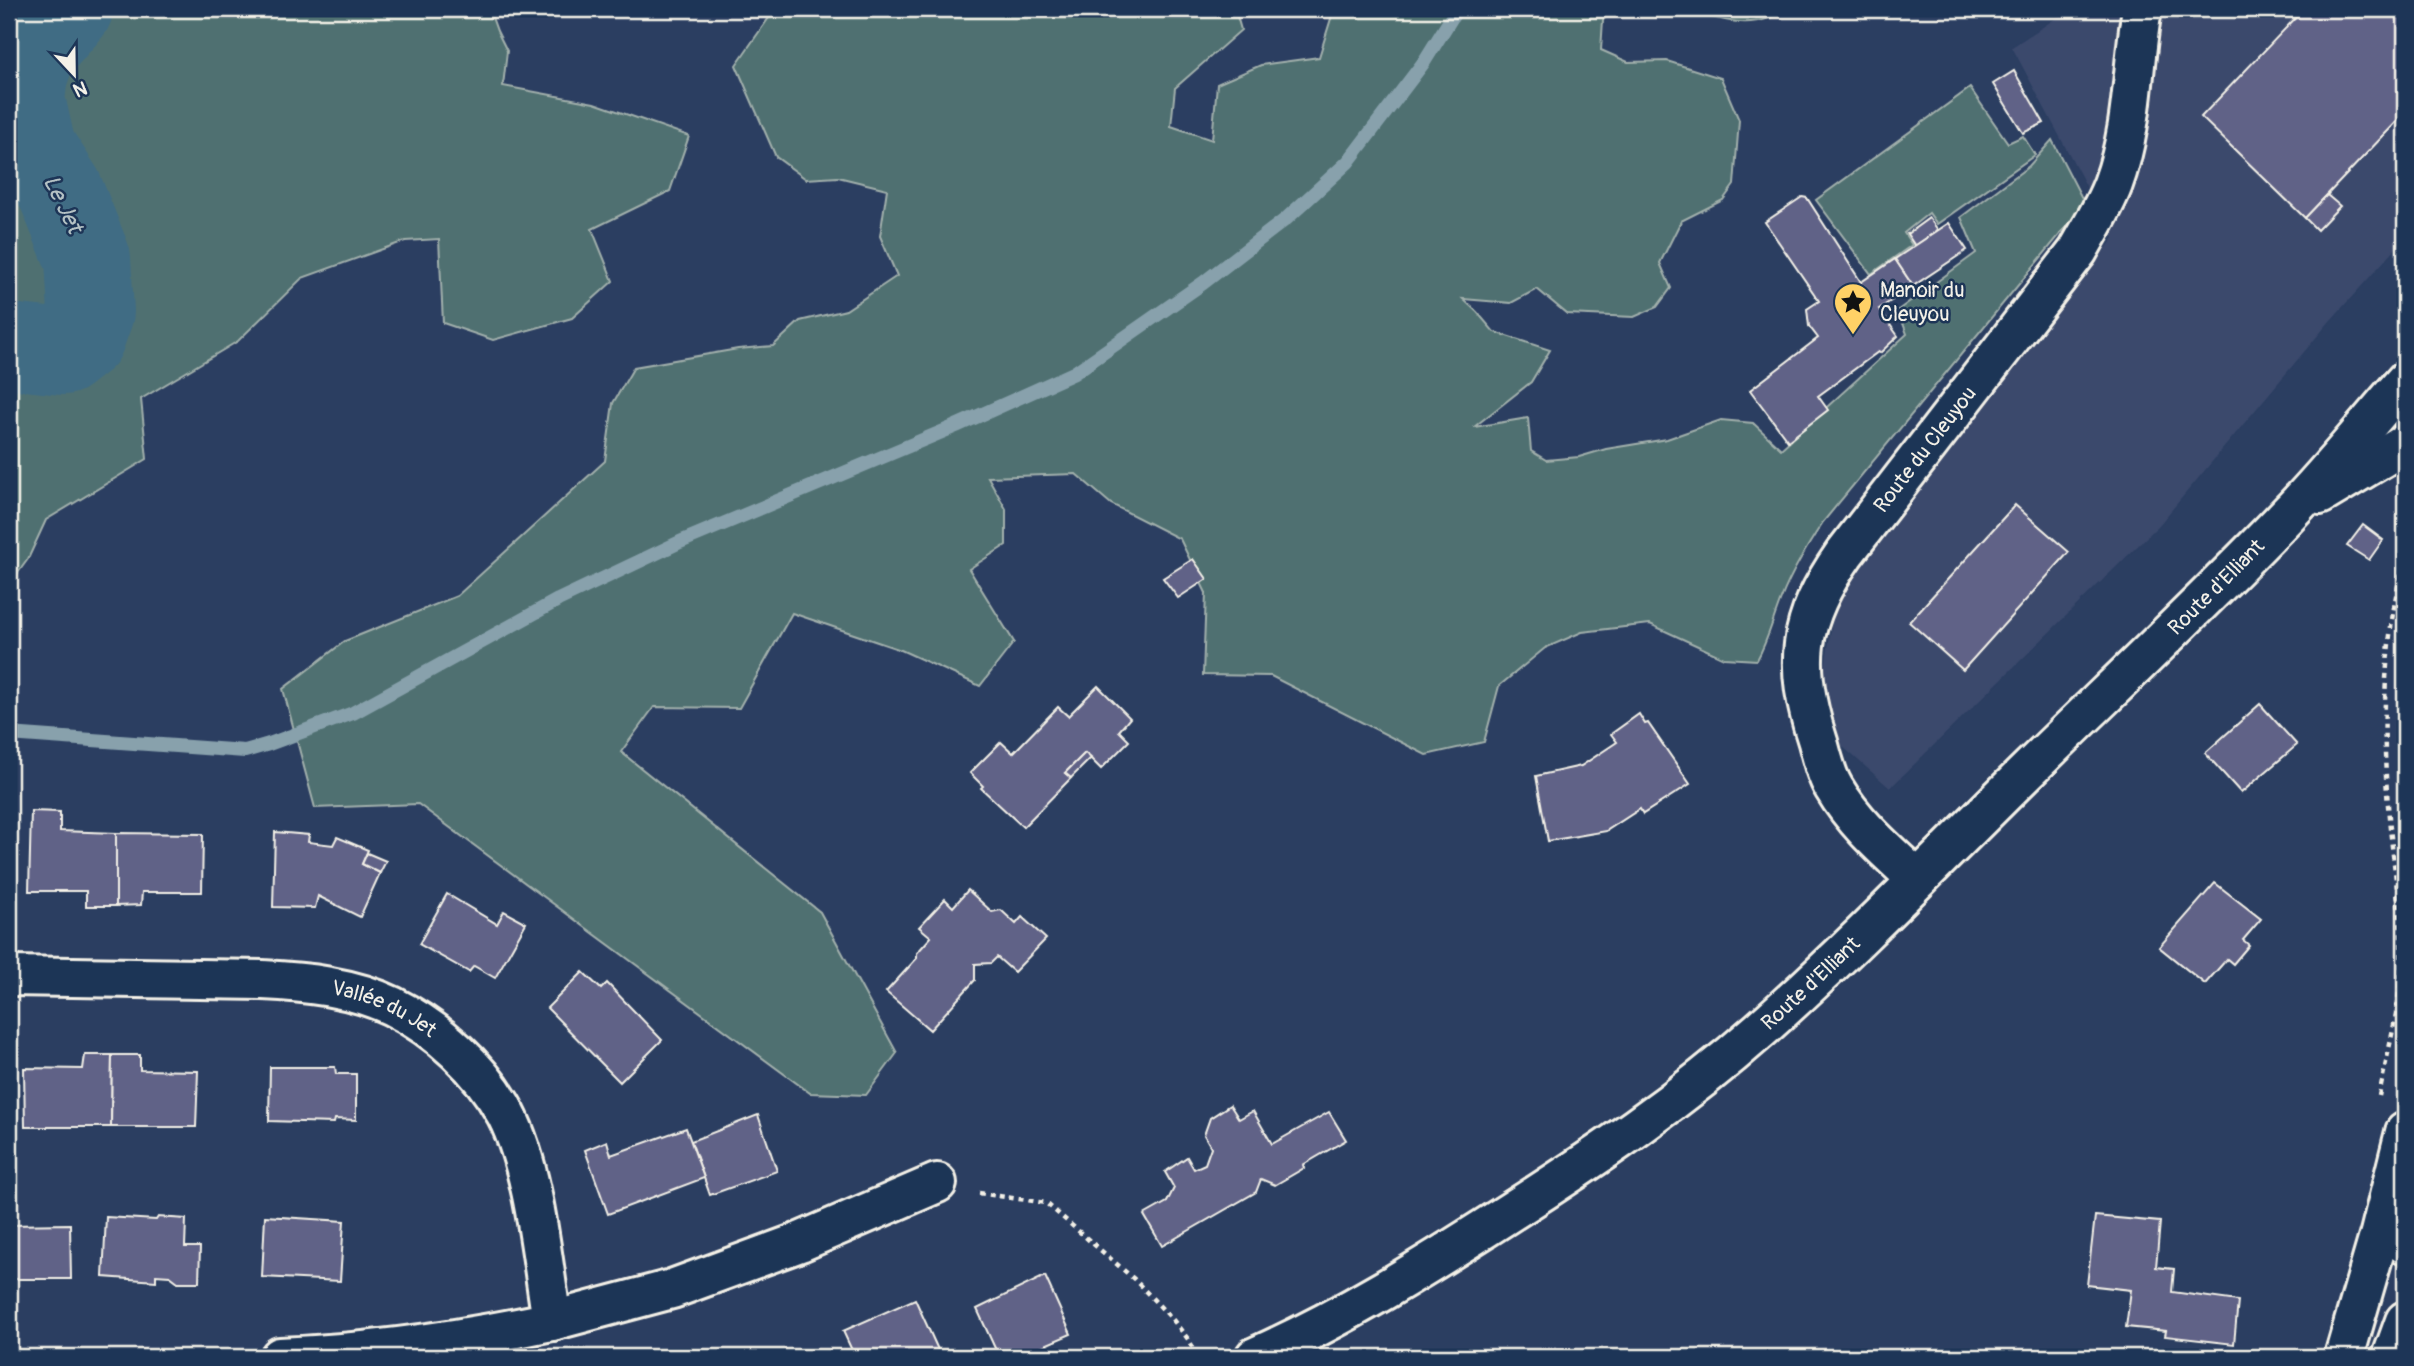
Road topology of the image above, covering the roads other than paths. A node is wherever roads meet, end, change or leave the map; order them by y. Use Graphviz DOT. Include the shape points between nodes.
graph roads {
  1 [pos="2142,9"];
  2 [pos="2405,381"];
  3 [pos="2405,444"];
  4 [pos="2291,511"];
  5 [pos="1917,879"];
  6 [pos="9,976"];
  7 [pos="2405,1132"];
  8 [pos="937,1183"];
  9 [pos="2405,1221"];
  10 [pos="2405,1244"];
  11 [pos="552,1321"];
  12 [pos="2405,1321"];
  13 [pos="281,1357"];
  14 [pos="1255,1357"];
  15 [pos="2344,1357"];
  16 [pos="2392,1357"];
  1 -- 5 [label="street, Route du Cleuyou" via="2129,120 2120,162 2103,206 2078,251 1827,578 1805,632 1801,665 1807,704 1833,786 1856,819"];
  2 -- 4 [label="street, Route d'Elliant"];
  3 -- 4 [label="street, Route d'Elliant"];
  4 -- 5 [label="street, Route d'Elliant"];
  5 -- 14 [label="street, Route d'Elliant" via="1759,1031 1622,1140 1433,1261"];
  6 -- 11 [label="street, Vallée du Jet" via="291,981 350,992 391,1006 439,1035 486,1084 506,1115 532,1197"];
  7 -- 15 [label="street"];
  8 -- 11 [label="street" via="709,1276"];
  9 -- 10 [label="street"];
  11 -- 13 [label="street" via="422,1346"];
  12 -- 16 [label="street"];
}
